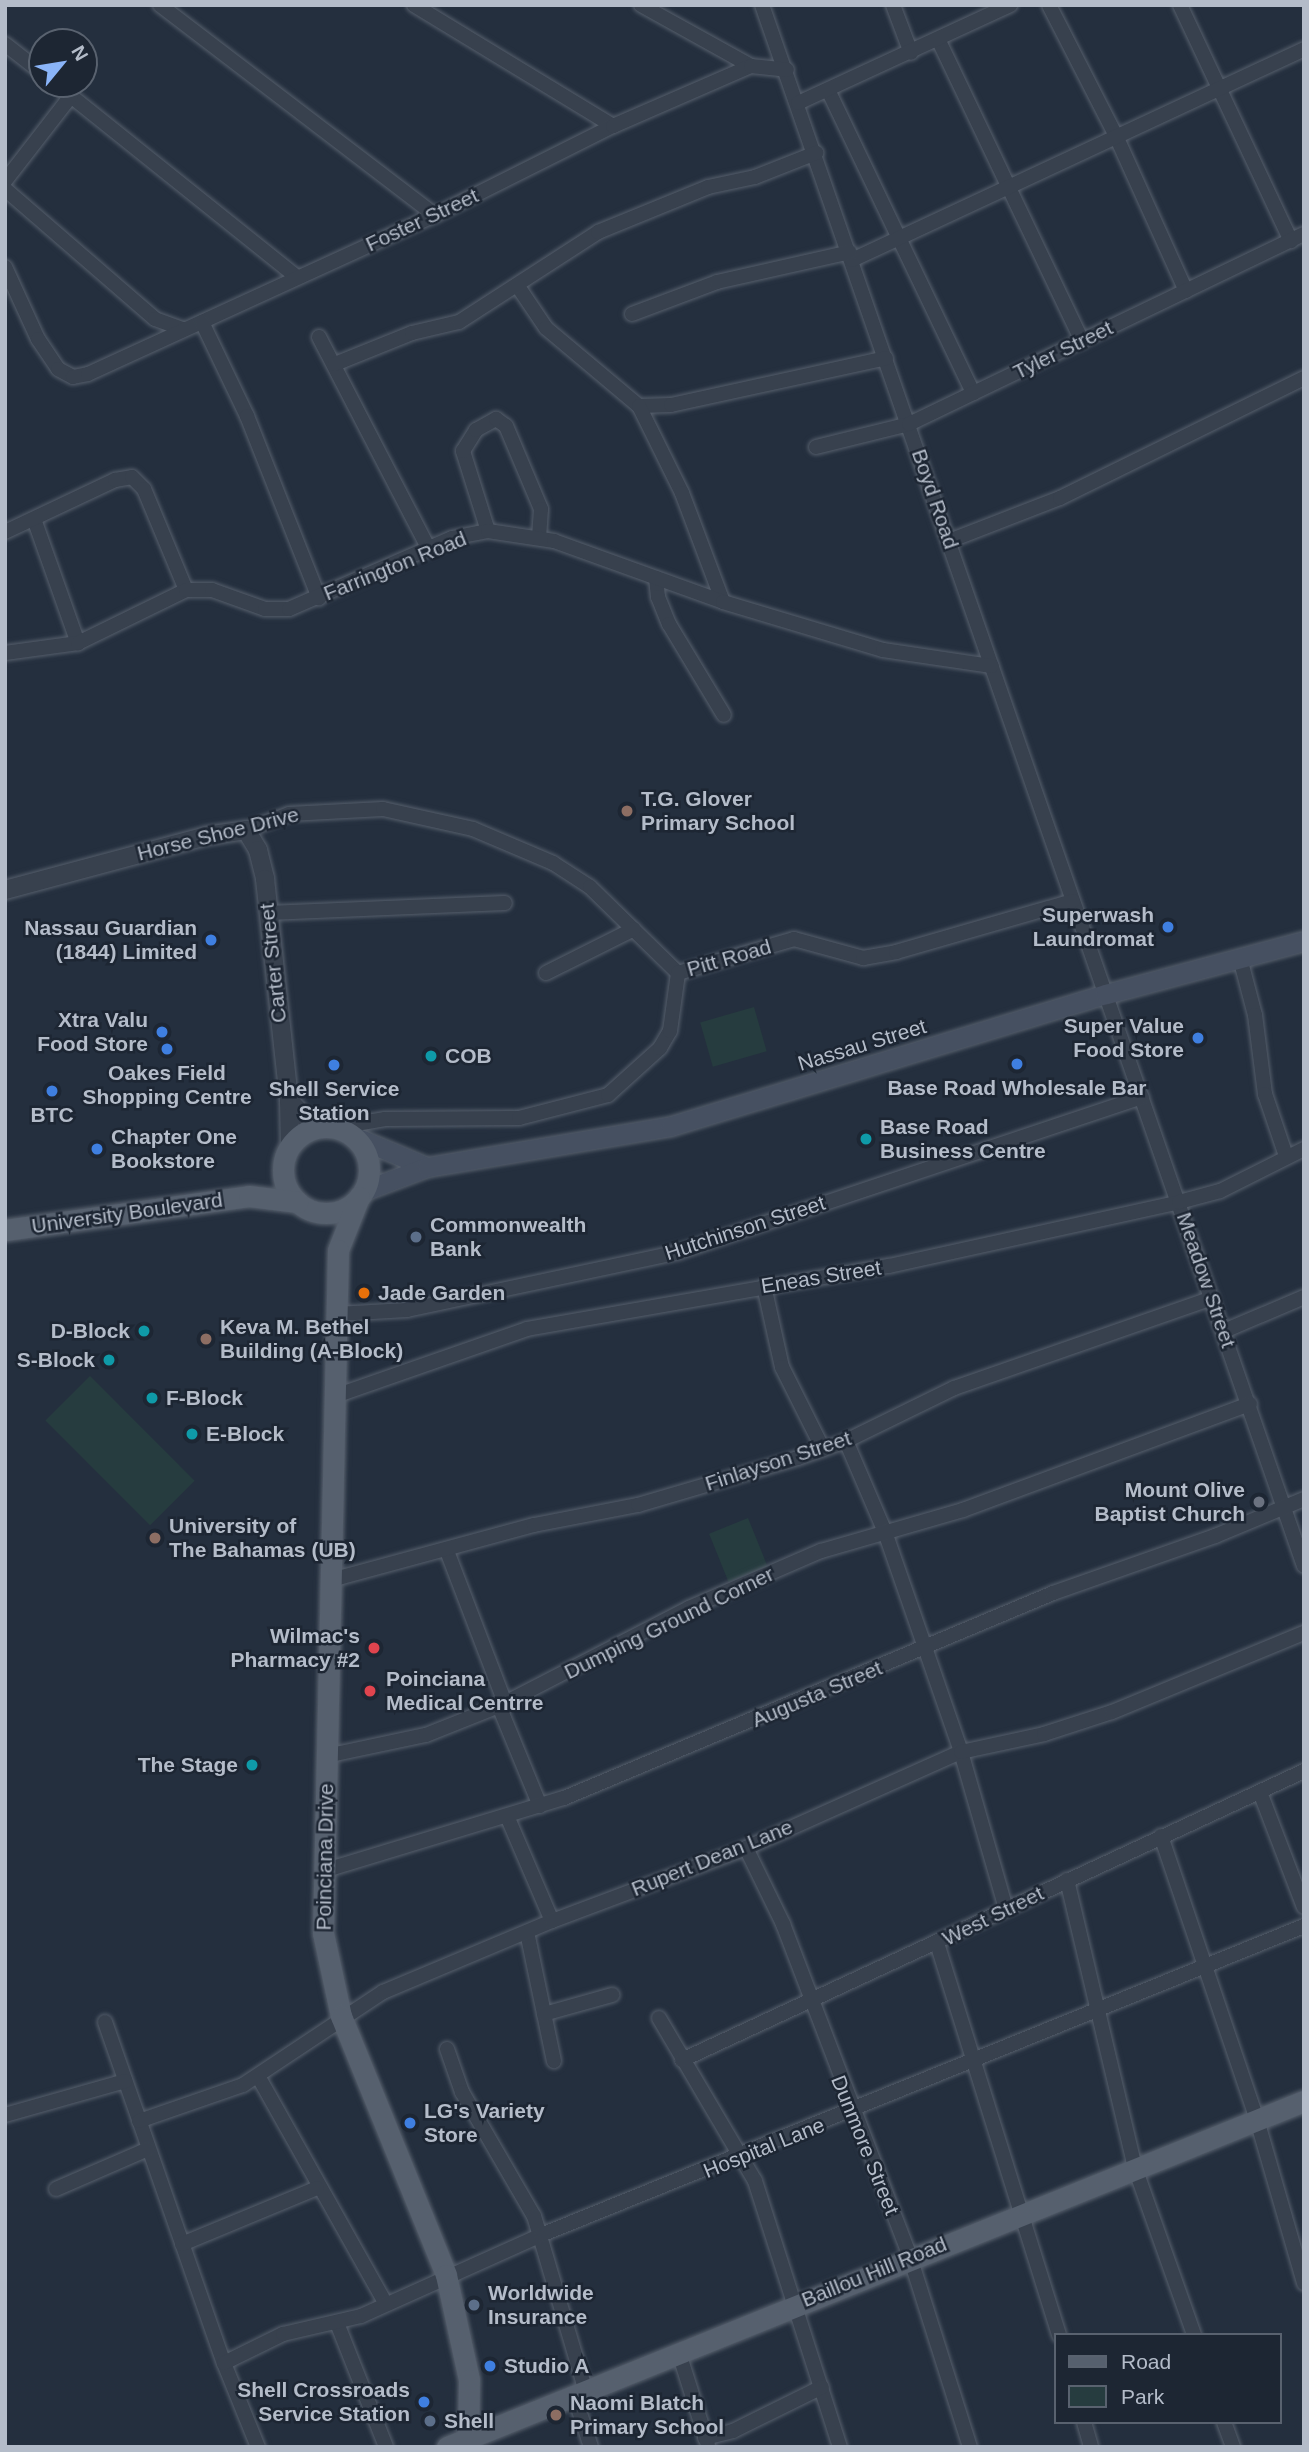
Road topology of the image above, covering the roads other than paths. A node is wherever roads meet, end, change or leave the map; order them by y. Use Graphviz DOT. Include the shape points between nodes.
graph roads {
  1 [pos="160,5"];
  2 [pos="414,5"];
  3 [pos="641,5"];
  4 [pos="762,5"];
  5 [pos="893,5"];
  6 [pos="1010,5"];
  7 [pos="1049,5"];
  8 [pos="1180,5"];
  9 [pos="938,39"];
  10 [pos="5,44"];
  11 [pos="1304,49"];
  12 [pos="911,53"];
  13 [pos="28,62"];
  14 [pos="751,66"];
  15 [pos="787,70"];
  16 [pos="1220,88"];
  17 [pos="829,92"];
  18 [pos="69,98"];
  19 [pos="73,98"];
  20 [pos="798,103"];
  21 [pos="613,126"];
  22 [pos="1116,136"];
  23 [pos="816,153"];
  24 [pos="5,181"];
  25 [pos="1005,188"];
  26 [pos="5,189"];
  27 [pos="435,215"];
  28 [pos="900,237"];
  29 [pos="1297,237"];
  30 [pos="851,256"];
  31 [pos="5,267"];
  32 [pos="297,277"];
  33 [pos="517,285"];
  34 [pos="1186,291"];
  35 [pos="632,314"];
  36 [pos="202,322"];
  37 [pos="183,329"];
  38 [pos="319,337"];
  39 [pos="1082,341"];
  40 [pos="887,358"];
  41 [pos="335,364"];
  42 [pos="1304,378"];
  43 [pos="973,393"];
  44 [pos="639,406"];
  45 [pos="909,424"];
  46 [pos="816,447"];
  47 [pos="34,519"];
  48 [pos="488,531"];
  49 [pos="5,532"];
  50 [pos="539,536"];
  51 [pos="949,541"];
  52 [pos="429,549"];
  53 [pos="656,578"];
  54 [pos="186,590"];
  55 [pos="319,598"];
  56 [pos="723,602"];
  57 [pos="78,643"];
  58 [pos="5,653"];
  59 [pos="992,666"];
  60 [pos="724,715"];
  61 [pos="246,830"];
  62 [pos="5,890"];
  63 [pos="1073,901"];
  64 [pos="505,903"];
  65 [pos="268,913"];
  66 [pos="634,929"];
  67 [pos="1304,941"];
  68 [pos="1240,958"];
  69 [pos="546,973"];
  70 [pos="678,973"];
  71 [pos="1106,995"];
  72 [pos="1142,1097"];
  73 [pos="289,1100"];
  74 [pos="332,1130"];
  75 [pos="290,1146"];
  76 [pos="1304,1149"];
  77 [pos="1286,1156"];
  78 [pos="427,1167"];
  79 [pos="283,1172"];
  80 [pos="361,1194"];
  81 [pos="249,1196"];
  82 [pos="298,1202"];
  83 [pos="1179,1202"];
  84 [pos="323,1213"];
  85 [pos="5,1230"];
  86 [pos="338,1250"];
  87 [pos="764,1286"];
  88 [pos="1304,1297"];
  89 [pos="1213,1298"];
  90 [pos="337,1314"];
  91 [pos="1224,1331"];
  92 [pos="335,1396"];
  93 [pos="1250,1404"];
  94 [pos="846,1441"];
  95 [pos="823,1449"];
  96 [pos="1304,1499"];
  97 [pos="1286,1508"];
  98 [pos="885,1532"];
  99 [pos="447,1550"];
  100 [pos="1304,1566"];
  101 [pos="331,1580"];
  102 [pos="1304,1633"];
  103 [pos="924,1648"];
  104 [pos="502,1704"];
  105 [pos="961,1752"];
  106 [pos="326,1756"];
  107 [pos="1304,1771"];
  108 [pos="1260,1792"];
  109 [pos="540,1806"];
  110 [pos="507,1816"];
  111 [pos="1161,1836"];
  112 [pos="746,1848"];
  113 [pos="323,1871"];
  114 [pos="1067,1880"];
  115 [pos="1304,1907"];
  116 [pos="1006,1909"];
  117 [pos="552,1921"];
  118 [pos="1304,1926"];
  119 [pos="527,1932"];
  120 [pos="937,1944"];
  121 [pos="1203,1967"];
  122 [pos="612,1995"];
  123 [pos="808,1998"];
  124 [pos="1098,2012"];
  125 [pos="544,2014"];
  126 [pos="341,2016"];
  127 [pos="659,2018"];
  128 [pos="105,2022"];
  129 [pos="447,2049"];
  130 [pos="682,2060"];
  131 [pos="554,2061"];
  132 [pos="975,2063"];
  133 [pos="258,2076"];
  134 [pos="125,2081"];
  135 [pos="1304,2101"];
  136 [pos="852,2113"];
  137 [pos="5,2115"];
  138 [pos="1256,2120"];
  139 [pos="139,2121"];
  140 [pos="148,2150"];
  141 [pos="741,2156"];
  142 [pos="1135,2168"];
  143 [pos="317,2188"];
  144 [pos="56,2189"];
  145 [pos="1021,2213"];
  146 [pos="541,2235"];
  147 [pos="182,2244"];
  148 [pos="910,2257"];
  149 [pos="446,2275"];
  150 [pos="1304,2283"];
  151 [pos="386,2304"];
  152 [pos="795,2304"];
  153 [pos="337,2323"];
  154 [pos="1058,2333"];
  155 [pos="1193,2333"];
  156 [pos="679,2353"];
  157 [pos="224,2363"];
  158 [pos="822,2387"];
  159 [pos="580,2393"];
  160 [pos="1085,2424"];
  161 [pos="1225,2424"];
  162 [pos="707,2442"];
  163 [pos="468,2443"];
  164 [pos="258,2447"];
  165 [pos="386,2447"];
  166 [pos="447,2447"];
  167 [pos="591,2447"];
  168 [pos="840,2447"];
  169 [pos="970,2447"];
  170 [pos="1091,2447"];
  171 [pos="1233,2447"];
  1 -- 27 [label="street"];
  2 -- 21 [label="street"];
  3 -- 14 [label="street"];
  4 -- 15 [label="street, Boyd Road"];
  5 -- 12 [label="street"];
  6 -- 9 [label="street"];
  7 -- 22 [label="street"];
  8 -- 16 [label="street"];
  9 -- 12 [label="street"];
  9 -- 25 [label="street"];
  10 -- 13 [label="street"];
  11 -- 16 [label="street"];
  12 -- 17 [label="street"];
  14 -- 15 [label="street, Foster Street"];
  14 -- 21 [label="street, Foster Street"];
  15 -- 20 [label="street, Boyd Road"];
  16 -- 22 [label="street"];
  16 -- 29 [label="street"];
  17 -- 20 [label="street"];
  17 -- 28 [label="street"];
  18 -- 24 [label="street"];
  19 -- 32 [label="street"];
  20 -- 23 [label="street, Boyd Road"];
  21 -- 27 [label="street, Foster Street"];
  22 -- 25 [label="street"];
  22 -- 34 [label="street"];
  23 -- 30 [label="street, Boyd Road"];
  23 -- 33 [label="street" via="755,177 708,187 598,232"];
  25 -- 28 [label="street"];
  25 -- 39 [label="street"];
  26 -- 37 [label="street" via="155,319"];
  27 -- 32 [label="street, Foster Street"];
  28 -- 30 [label="street"];
  28 -- 43 [label="street"];
  29 -- 34 [label="street, Tyler Street"];
  30 -- 35 [label="street" via="717,282"];
  30 -- 40 [label="street, Boyd Road"];
  31 -- 37 [label="street, Foster Street" via="38,339 58,369 73,377"];
  32 -- 36 [label="street, Foster Street"];
  33 -- 41 [label="street" via="459,322 412,333"];
  33 -- 44 [label="street" via="546,328"];
  34 -- 39 [label="street, Tyler Street"];
  36 -- 37 [label="street, Foster Street"];
  36 -- 55 [label="street" via="247,416"];
  38 -- 41 [label="street"];
  39 -- 43 [label="street, Tyler Street"];
  40 -- 44 [label="street" via="671,405"];
  40 -- 45 [label="street, Boyd Road"];
  41 -- 52 [label="street"];
  42 -- 51 [label="street" via="1060,498"];
  43 -- 45 [label="street, Tyler Street"];
  44 -- 56 [label="street" via="682,493"];
  45 -- 46 [label="street, Tyler Street"];
  45 -- 51 [label="street, Boyd Road"];
  47 -- 49 [label="street"];
  47 -- 54 [label="street" via="115,480 132,477 145,489"];
  47 -- 57 [label="street"];
  48 -- 50 [label="street, Farrington Road"];
  48 -- 50 [label="street" via="463,451 476,430 496,418 506,426 541,509"];
  48 -- 52 [label="street, Farrington Road"];
  50 -- 53 [label="street, Farrington Road"];
  51 -- 59 [label="street, Boyd Road"];
  52 -- 55 [label="street, Farrington Road"];
  53 -- 56 [label="street, Farrington Road"];
  53 -- 60 [label="street" via="657,597 669,624"];
  54 -- 55 [label="street, Farrington Road" via="212,590 278,611"];
  54 -- 57 [label="street"];
  56 -- 59 [label="street, Farrington Road" via="883,650"];
  57 -- 58 [label="street"];
  59 -- 63 [label="street, Boyd Road"];
  61 -- 62 [label="street, Horse Shoe Drive" via="206,836"];
  61 -- 65 [label="street, Carter Street" via="262,862"];
  61 -- 66 [label="street, Horse Shoe Drive" via="289,814 383,808 473,829 553,863 590,887"];
  63 -- 70 [label="street, Pitt Road" via="896,952 863,958 794,939"];
  63 -- 71 [label="street, Boyd Road"];
  64 -- 65 [label="street"];
  65 -- 73 [label="street, Carter Street"];
  66 -- 69 [label="street"];
  66 -- 70 [label="street, Horse Shoe Drive"];
  67 -- 68 [label="main road, Nassau Street"];
  68 -- 71 [label="main road, Nassau Street"];
  68 -- 77 [label="street" via="1255,1015 1265,1094"];
  70 -- 74 [label="street, Pitt Road" via="670,1031 660,1048 608,1095 519,1118 385,1119"];
  71 -- 72 [label="street, Meadow Street"];
  71 -- 78 [label="main road, Nassau Street" via="671,1126"];
  72 -- 83 [label="street, Meadow Street"];
  72 -- 90 [label="street, Hutchinson Street" via="679,1252 407,1310"];
  73 -- 74 [label="street"];
  73 -- 75 [label="street, Carter Street"];
  74 -- 75 [label="main road"];
  74 -- 78 [label="main road"];
  74 -- 80 [label="main road" via="366,1157 369,1171"];
  75 -- 79 [label="main road"];
  76 -- 77 [label="street, Eneas Street"];
  77 -- 83 [label="street, Eneas Street" via="1220,1191"];
  78 -- 80 [label="main road, Nassau Street"];
  79 -- 81 [label="main road, University Boulevard"];
  79 -- 82 [label="main road"];
  80 -- 84 [label="main road" via="343,1209"];
  80 -- 86 [label="main road"];
  81 -- 82 [label="main road, University Boulevard"];
  81 -- 85 [label="main road, University Boulevard"];
  82 -- 84 [label="main road"];
  83 -- 87 [label="street, Eneas Street" via="889,1266"];
  83 -- 89 [label="street, Meadow Street"];
  84 -- 86 [label="main road"];
  86 -- 90 [label="main road, Poinciana Drive"];
  87 -- 92 [label="street, Eneas Street" via="527,1329"];
  87 -- 95 [label="street" via="782,1367"];
  88 -- 91 [label="street"];
  89 -- 91 [label="street, Meadow Street"];
  89 -- 94 [label="street, Finlayson Street" via="954,1388"];
  90 -- 92 [label="main road, Poinciana Drive"];
  91 -- 93 [label="street, Meadow Street"];
  92 -- 101 [label="main road, Poinciana Drive"];
  93 -- 97 [label="street, Meadow Street"];
  93 -- 98 [label="street, Dumping Ground Corner" via="963,1510"];
  94 -- 95 [label="street, Finlayson Street"];
  94 -- 98 [label="street"];
  95 -- 99 [label="street, Finlayson Street" via="638,1505 534,1525"];
  96 -- 97 [label="street, Augusta Street"];
  97 -- 100 [label="street, Meadow Street"];
  97 -- 103 [label="street, Augusta Street" via="1052,1592"];
  98 -- 103 [label="street"];
  98 -- 104 [label="street, Dumping Ground Corner" via="821,1551 698,1604"];
  99 -- 101 [label="street, Finlayson Street"];
  99 -- 104 [label="street"];
  101 -- 106 [label="main road, Poinciana Drive"];
  102 -- 105 [label="street, Rupert Dean Lane" via="1112,1712 1044,1734"];
  103 -- 105 [label="street"];
  103 -- 109 [label="street, Augusta Street"];
  104 -- 106 [label="street, Dumping Ground Corner" via="426,1735"];
  104 -- 109 [label="street"];
  105 -- 112 [label="street, Rupert Dean Lane"];
  105 -- 116 [label="street"];
  106 -- 113 [label="main road, Poinciana Drive"];
  107 -- 108 [label="street, West Street"];
  108 -- 111 [label="street, West Street"];
  108 -- 115 [label="street"];
  109 -- 110 [label="street, Augusta Street"];
  110 -- 113 [label="street, Augusta Street"];
  110 -- 117 [label="street"];
  111 -- 114 [label="street, West Street"];
  111 -- 121 [label="street"];
  112 -- 117 [label="street, Rupert Dean Lane"];
  112 -- 123 [label="street, Dunmore Street" via="783,1924"];
  113 -- 126 [label="main road, Poinciana Drive" via="323,1933"];
  114 -- 116 [label="street, West Street"];
  114 -- 124 [label="street"];
  116 -- 120 [label="street, West Street"];
  117 -- 119 [label="street, Rupert Dean Lane"];
  118 -- 121 [label="street, Hospital Lane"];
  119 -- 125 [label="street"];
  119 -- 126 [label="street, Rupert Dean Lane" via="383,1992"];
  120 -- 123 [label="street, West Street"];
  120 -- 132 [label="street"];
  121 -- 124 [label="street, Hospital Lane"];
  121 -- 138 [label="street"];
  122 -- 125 [label="street"];
  123 -- 130 [label="street, West Street"];
  123 -- 136 [label="street, Dunmore Street"];
  124 -- 132 [label="street, Hospital Lane"];
  124 -- 142 [label="street"];
  125 -- 131 [label="street"];
  126 -- 133 [label="street, Rupert Dean Lane"];
  126 -- 149 [label="main road, Poinciana Drive"];
  127 -- 130 [label="street"];
  128 -- 134 [label="street"];
  129 -- 146 [label="street" via="462,2092"];
  130 -- 141 [label="street"];
  132 -- 136 [label="street, Hospital Lane"];
  132 -- 145 [label="street"];
  133 -- 139 [label="street, Rupert Dean Lane"];
  133 -- 143 [label="street"];
  134 -- 137 [label="street"];
  134 -- 139 [label="street"];
  135 -- 138 [label="main road, Baillou Hill Road"];
  136 -- 141 [label="street, Hospital Lane"];
  136 -- 148 [label="street, Dunmore Street"];
  138 -- 142 [label="main road, Baillou Hill Road"];
  138 -- 150 [label="street"];
  139 -- 140 [label="street"];
  140 -- 144 [label="street"];
  140 -- 147 [label="street"];
  141 -- 146 [label="street, Hospital Lane"];
  141 -- 152 [label="street" via="755,2181"];
  142 -- 145 [label="main road, Baillou Hill Road"];
  142 -- 155 [label="street"];
  143 -- 147 [label="street"];
  143 -- 151 [label="street"];
  145 -- 148 [label="main road, Baillou Hill Road"];
  145 -- 154 [label="street"];
  146 -- 149 [label="street, Hospital Lane"];
  146 -- 159 [label="street"];
  147 -- 157 [label="street"];
  148 -- 152 [label="main road, Baillou Hill Road"];
  148 -- 169 [label="street, Dunmore Street"];
  149 -- 151 [label="street, Hospital Lane"];
  149 -- 163 [label="main road, Poinciana Drive" via="469,2380"];
  151 -- 153 [label="street, Hospital Lane"];
  152 -- 156 [label="main road, Baillou Hill Road"];
  152 -- 158 [label="street"];
  153 -- 157 [label="street, Hospital Lane" via="283,2334"];
  153 -- 165 [label="street"];
  156 -- 159 [label="main road, Baillou Hill Road"];
  156 -- 162 [label="street"];
  157 -- 164 [label="street"];
  158 -- 162 [label="street"];
  158 -- 168 [label="street"];
  159 -- 163 [label="main road, Baillou Hill Road"];
  159 -- 167 [label="street"];
  160 -- 170 [label="street"];
  161 -- 171 [label="street"];
  163 -- 166 [label="main road, Baillou Hill Road"];
}
